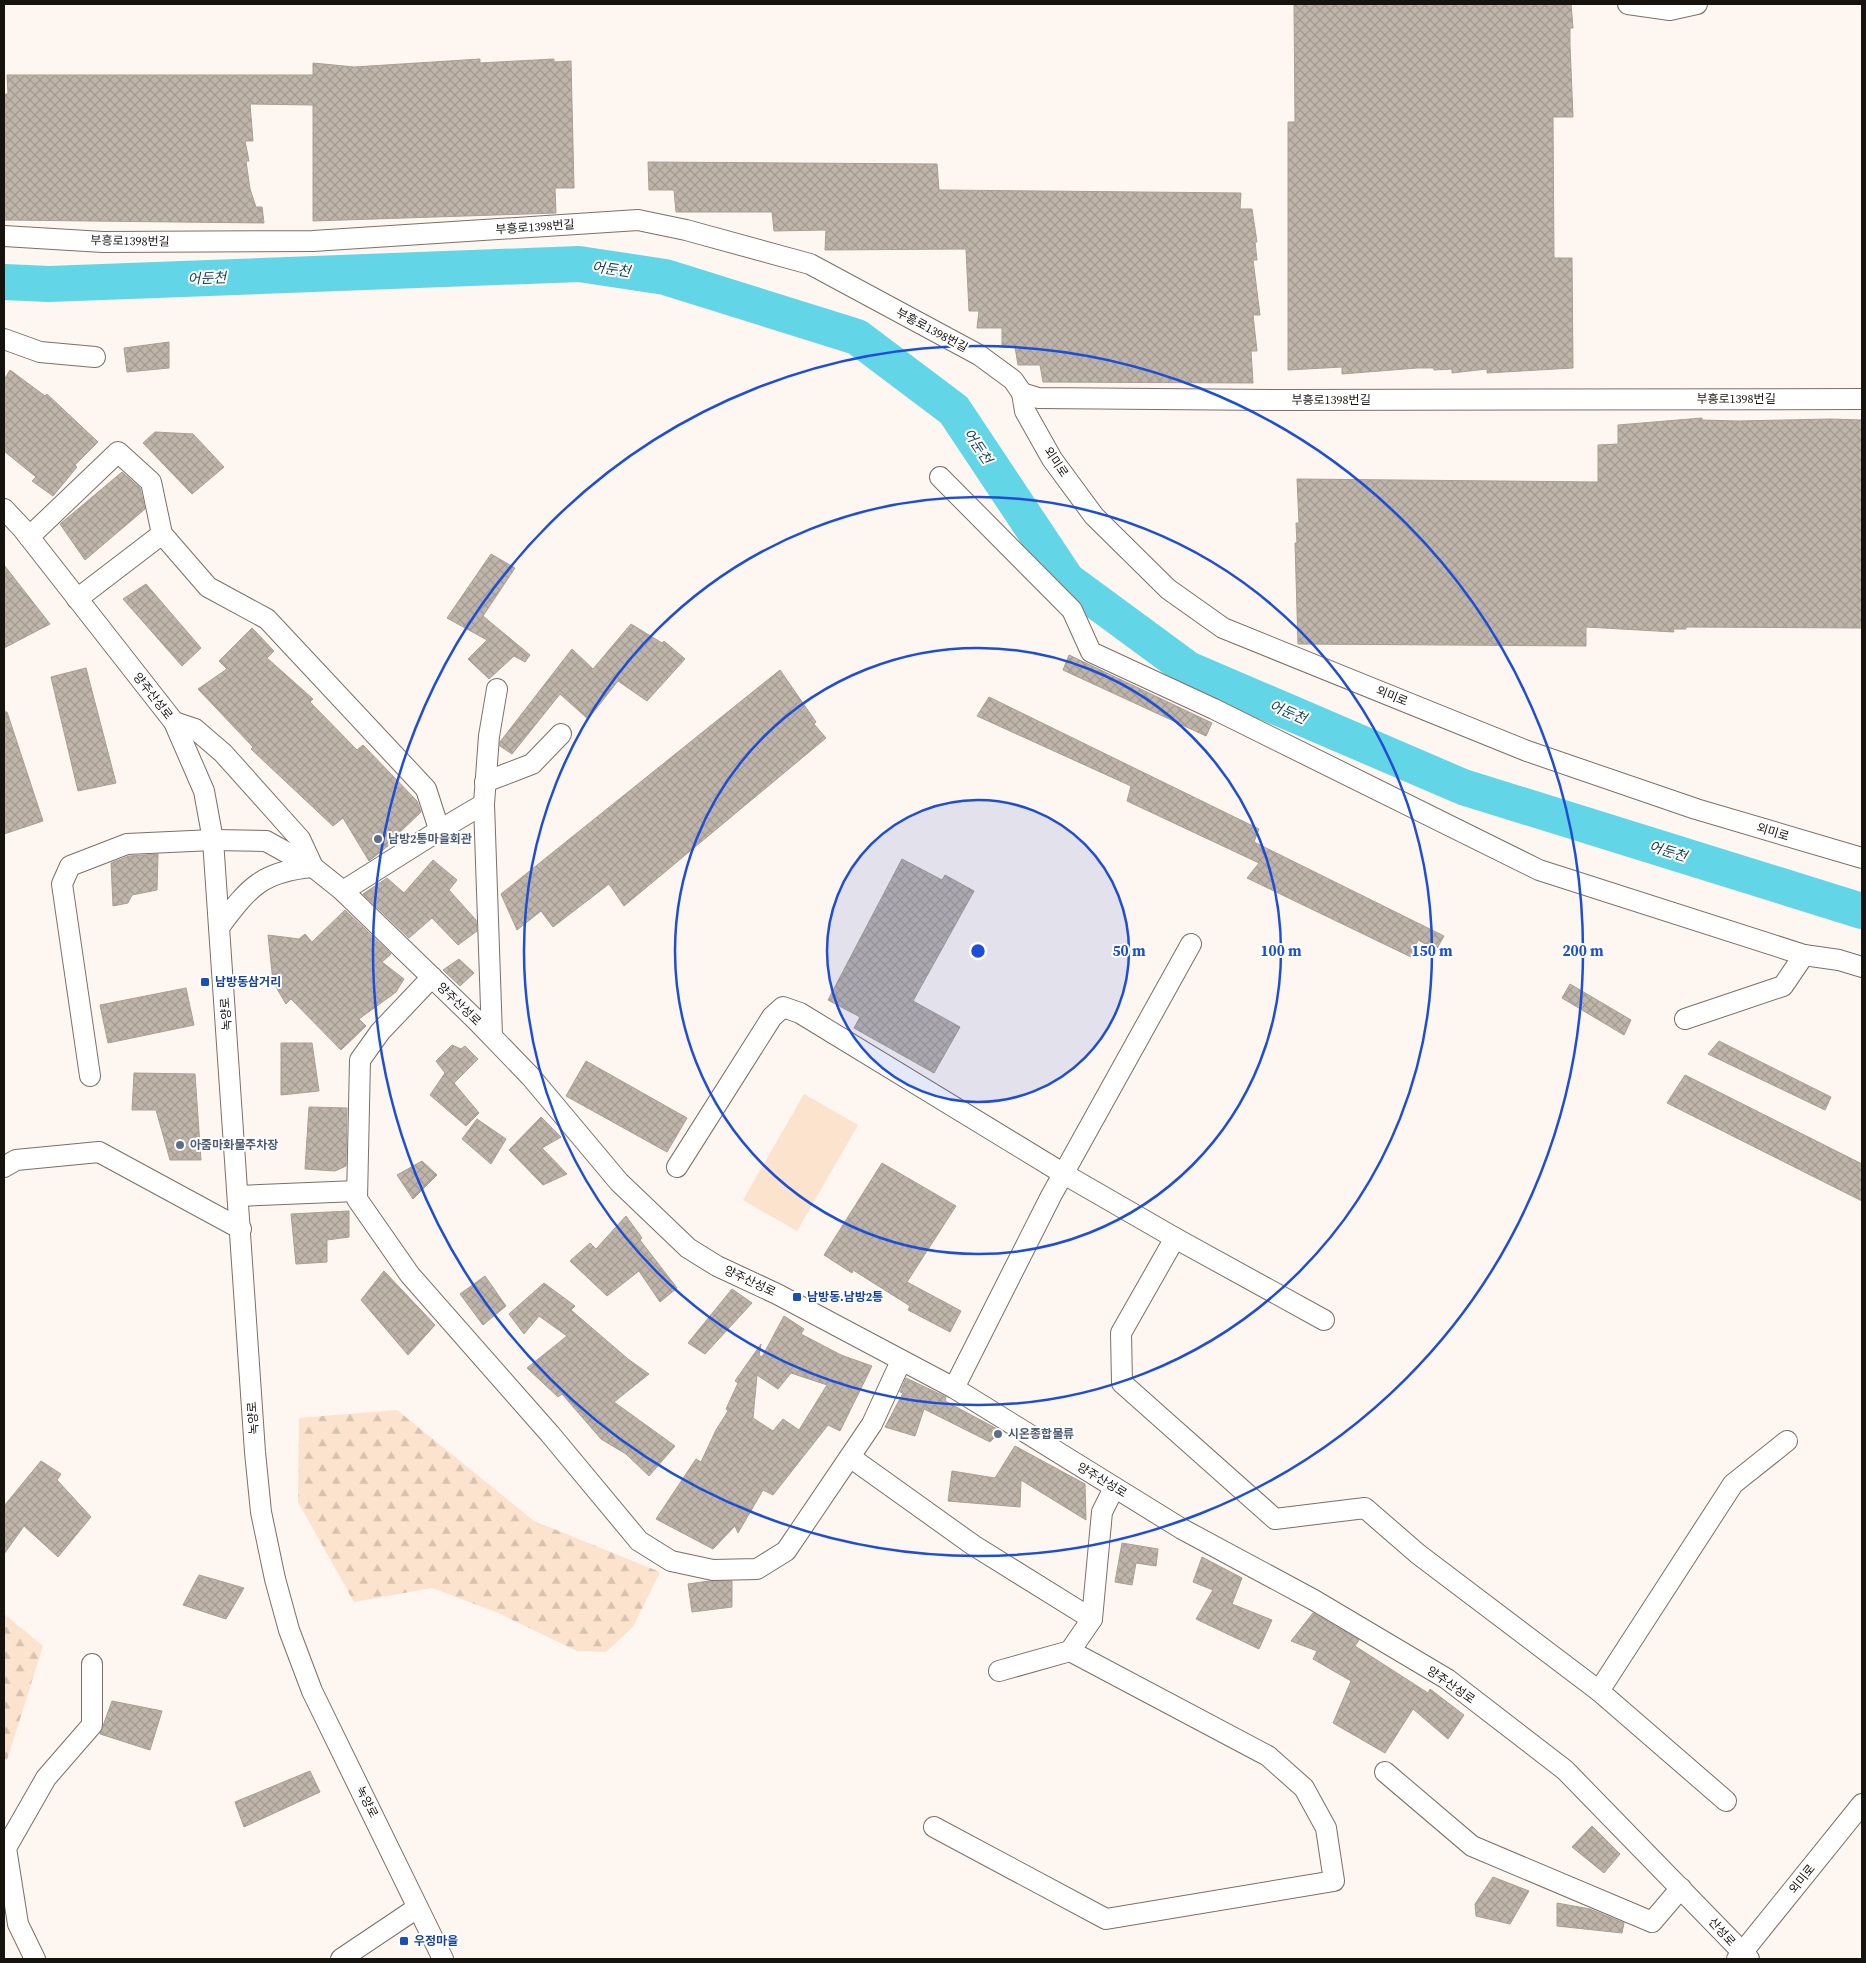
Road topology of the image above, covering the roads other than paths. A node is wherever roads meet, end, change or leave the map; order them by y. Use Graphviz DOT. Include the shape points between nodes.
graph roads {
  1 [pos="1628,4"];
  2 [pos="1697,4"];
  3 [pos="4,236"];
  4 [pos="4,339"];
  5 [pos="95,357"];
  6 [pos="1022,393"];
  7 [pos="1862,399"];
  8 [pos="940,477"];
  9 [pos="4,509"];
  10 [pos="162,534"];
  11 [pos="29,537"];
  12 [pos="77,599"];
  13 [pos="497,689"];
  14 [pos="174,722"];
  15 [pos="561,734"];
  16 [pos="485,782"];
  17 [pos="484,804"];
  18 [pos="439,829"];
  19 [pos="214,840"];
  20 [pos="1862,858"];
  21 [pos="313,867"];
  22 [pos="343,891"];
  23 [pos="220,926"];
  24 [pos="1191,944"];
  25 [pos="1804,955"];
  26 [pos="1862,967"];
  27 [pos="432,977"];
  28 [pos="1685,1019"];
  29 [pos="492,1036"];
  30 [pos="90,1076"];
  31 [pos="4,1167"];
  32 [pos="677,1167"];
  33 [pos="1064,1174"];
  34 [pos="357,1191"];
  35 [pos="238,1196"];
  36 [pos="241,1229"];
  37 [pos="1175,1238"];
  38 [pos="1324,1320"];
  39 [pos="901,1361"];
  40 [pos="954,1388"];
  41 [pos="1786,1441"];
  42 [pos="850,1456"];
  43 [pos="1114,1488"];
  44 [pos="1092,1619"];
  45 [pos="1070,1651"];
  46 [pos="92,1664"];
  47 [pos="999,1671"];
  48 [pos="1599,1691"];
  49 [pos="1385,1772"];
  50 [pos="1726,1801"];
  51 [pos="1862,1804"];
  52 [pos="934,1827"];
  53 [pos="1681,1888"];
  54 [pos="1697,1904"];
  55 [pos="417,1908"];
  56 [pos="1743,1957"];
  57 [pos="36,1959"];
  58 [pos="341,1959"];
  59 [pos="443,1959"];
  1 -- 2 [label="street" via="1670,10"];
  3 -- 6 [label="street, 부흥로1398번길" via="103,242 313,241 638,220 810,264 979,355 1013,380"];
  4 -- 5 [label="street" via="40,352"];
  6 -- 7 [label="street, 부흥로1398번길" via="1038,398 1285,400"];
  6 -- 20 [label="street, 외미로" via="1025,411 1052,459 1094,516 1168,589 1222,628 1528,751 1696,808"];
  8 -- 25 [label="street" via="1072,610 1091,652 1540,870"];
  9 -- 11 [label="street, 양주산성로"];
  10 -- 11 [label="street" via="151,482 118,452"];
  10 -- 12 [label="street"];
  10 -- 18 [label="street" via="208,587 267,619 426,789"];
  11 -- 12 [label="street, 양주산성로"];
  12 -- 14 [label="street, 양주산성로"];
  13 -- 16 [label="street"];
  14 -- 19 [label="street, 양주산성로" via="204,791"];
  14 -- 21 [label="street" via="195,729 223,754 300,839"];
  15 -- 16 [label="street" via="532,764"];
  16 -- 17 [label="street"];
  17 -- 18 [label="street"];
  17 -- 29 [label="street"];
  18 -- 22 [label="street"];
  19 -- 21 [label="street, 양주산성로" via="266,841"];
  19 -- 23 [label="street, 녹양로"];
  19 -- 30 [label="street" via="127,844 70,866 62,884"];
  21 -- 22 [label="street, 양주산성로"];
  21 -- 23 [label="street" via="288,869 270,875 244,894"];
  22 -- 27 [label="street, 양주산성로"];
  23 -- 35 [label="street, 녹양로"];
  24 -- 33 [label="street"];
  25 -- 26 [label="street"];
  25 -- 28 [label="street" via="1783,986"];
  27 -- 29 [label="street, 양주산성로"];
  27 -- 34 [label="street" via="380,1032 360,1060"];
  29 -- 39 [label="street, 양주산성로" via="531,1077 619,1182 688,1248"];
  31 -- 36 [label="street" via="16,1160 99,1152"];
  32 -- 33 [label="street" via="772,1017 783,1007 800,1013"];
  33 -- 37 [label="street"];
  33 -- 40 [label="street"];
  34 -- 35 [label="street"];
  34 -- 42 [label="street" via="357,1199 410,1275 550,1434 639,1542 671,1561 713,1570 757,1569 786,1550"];
  35 -- 36 [label="street, 녹양로"];
  36 -- 55 [label="street, 녹양로" via="255,1452 261,1512 275,1579 289,1630 312,1691"];
  37 -- 38 [label="street"];
  37 -- 48 [label="street" via="1121,1333 1122,1383 1275,1519 1365,1508 1418,1554"];
  39 -- 40 [label="street, 양주산성로"];
  39 -- 42 [label="street" via="872,1424"];
  40 -- 43 [label="street, 양주산성로"];
  41 -- 48 [label="street" via="1733,1484"];
  42 -- 44 [label="street" via="972,1544"];
  43 -- 44 [label="street" via="1102,1512"];
  43 -- 53 [label="street, 양주산성로" via="1182,1529 1314,1600 1447,1680 1564,1770"];
  44 -- 45 [label="street"];
  45 -- 47 [label="street"];
  45 -- 52 [label="street" via="1268,1756 1304,1788 1326,1828 1334,1881 1106,1919"];
  46 -- 57 [label="street" via="92,1725 46,1778 6,1848 18,1924"];
  48 -- 50 [label="street"];
  49 -- 53 [label="street" via="1472,1846 1652,1922"];
  51 -- 56 [label="street, 외미로"];
  53 -- 54 [label="street, 양주산성로"];
  54 -- 56 [label="street, 산성로"];
  55 -- 58 [label="street"];
  55 -- 59 [label="street, 녹양로"];
}
